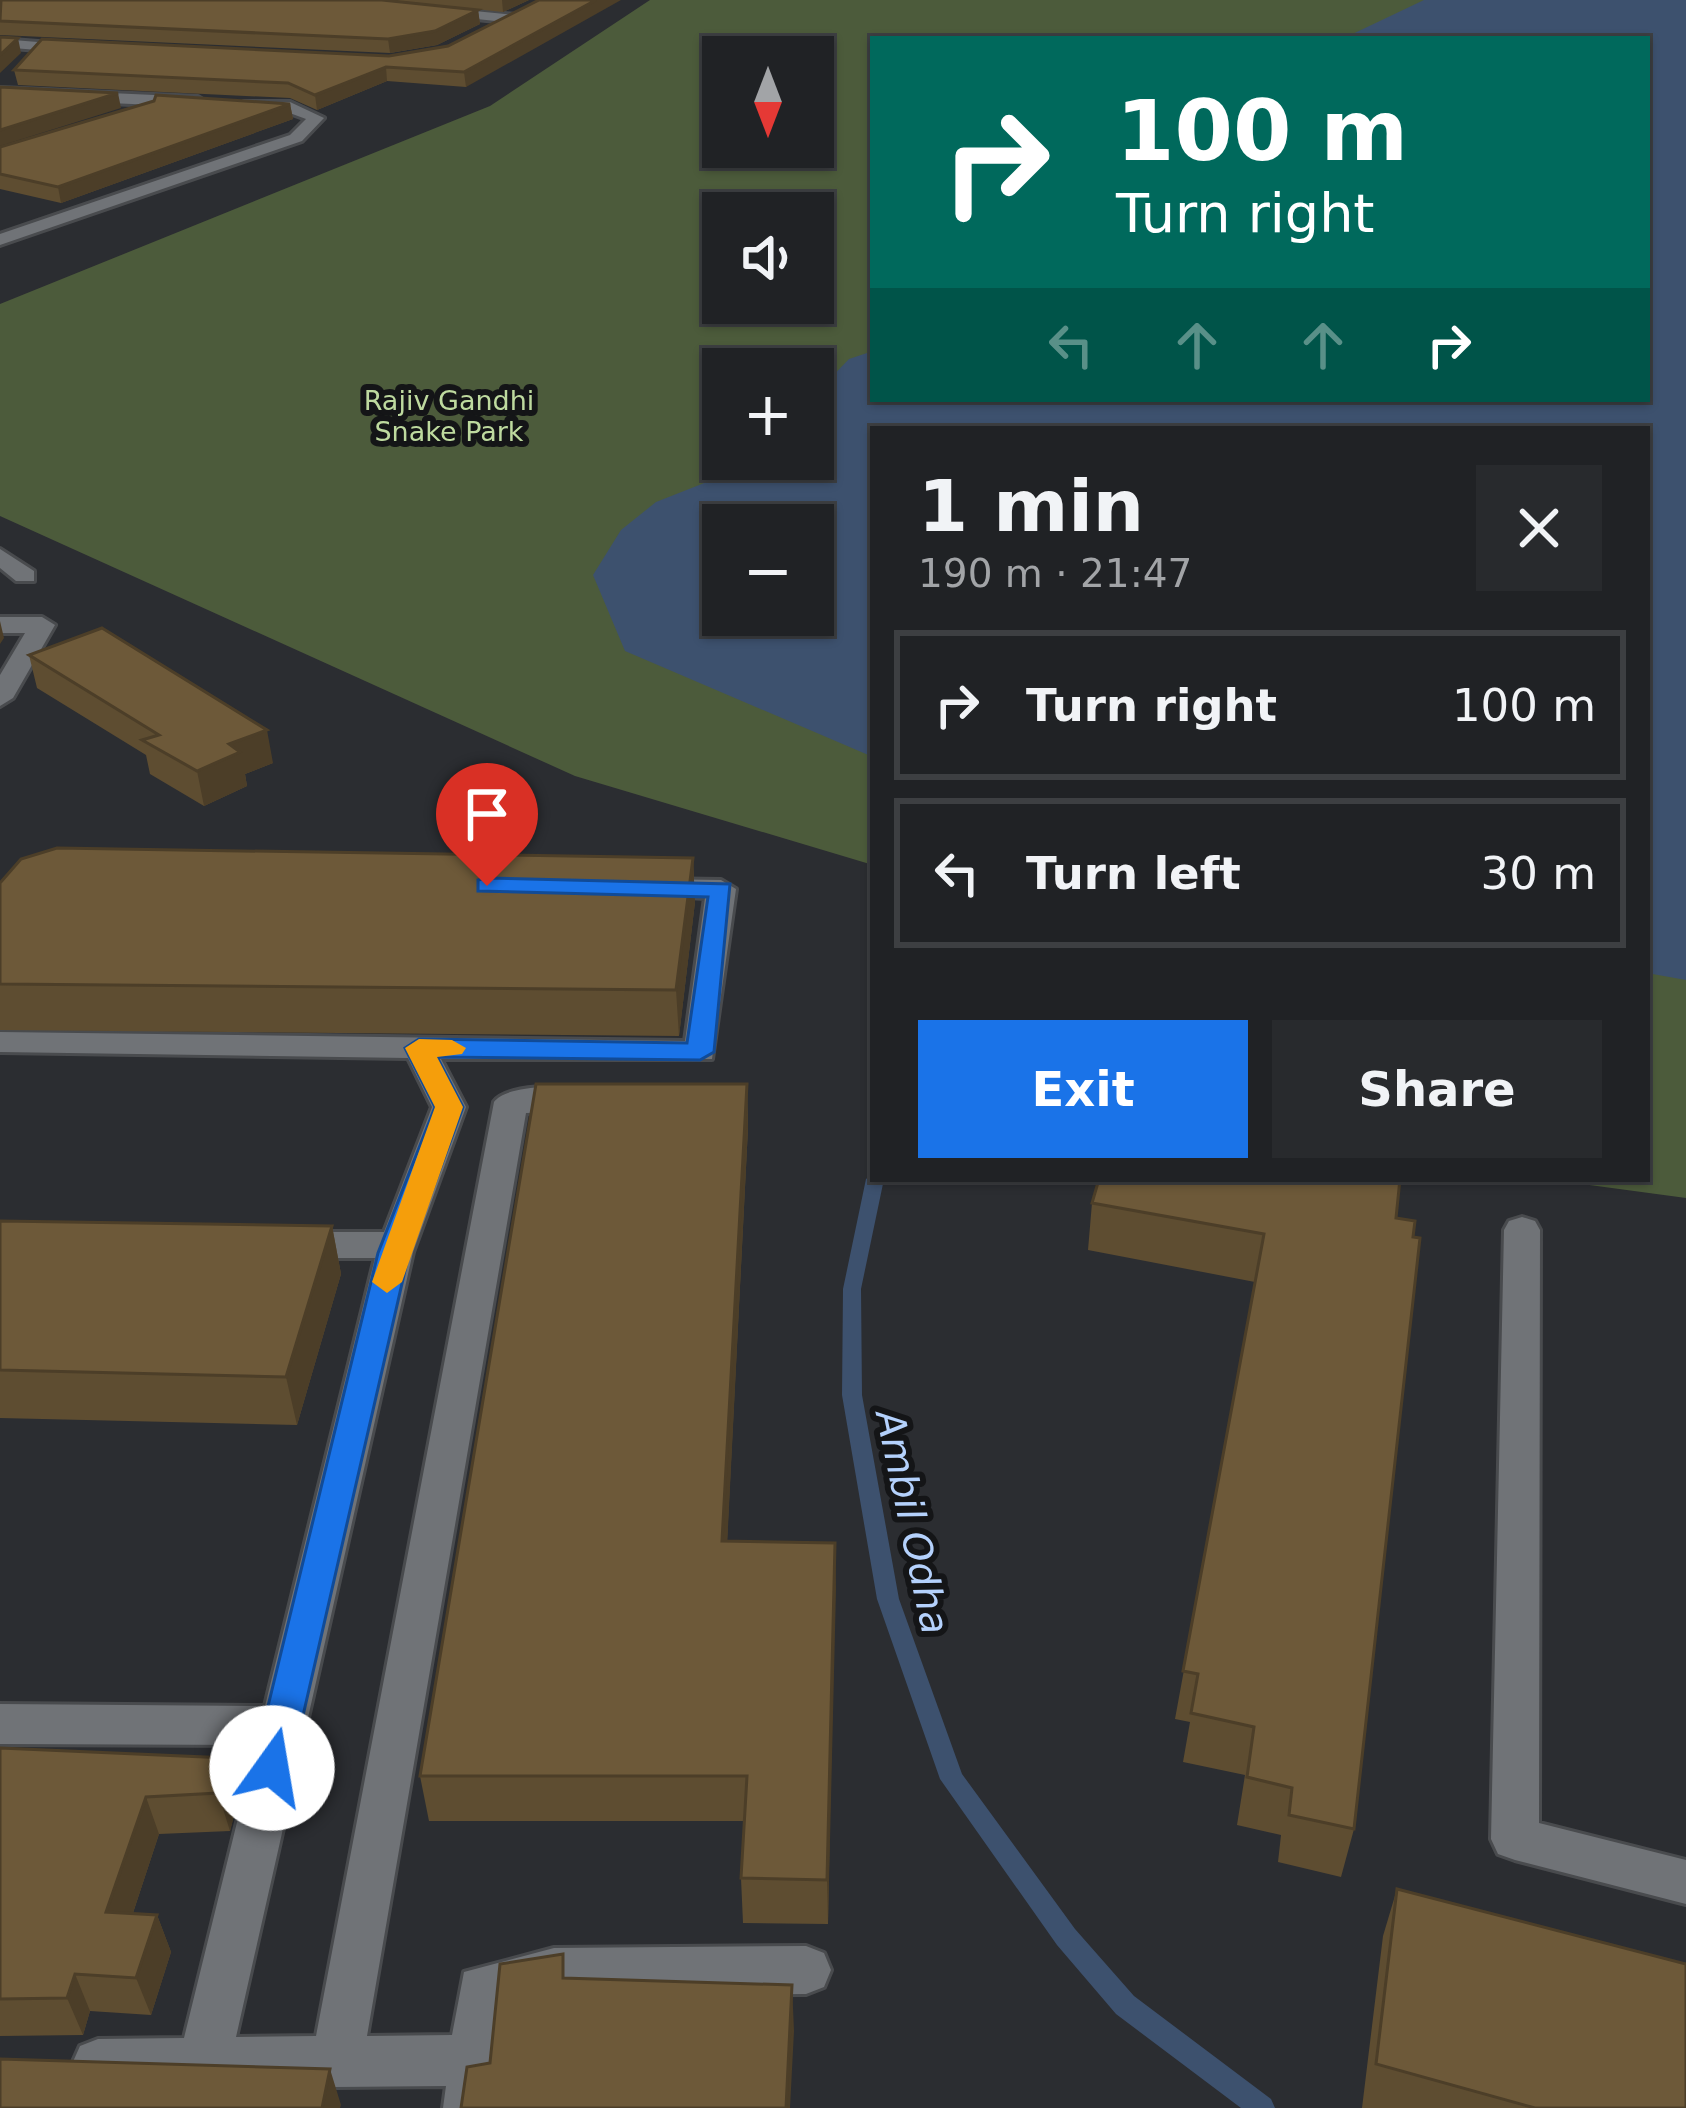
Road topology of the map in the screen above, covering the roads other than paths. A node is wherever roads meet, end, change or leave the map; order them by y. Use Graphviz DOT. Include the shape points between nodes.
graph roads {
  1 [pos="533,9"];
  2 [pos="421,10"];
  3 [pos="515,19"];
  4 [pos="479,36"];
  5 [pos="0,44"];
  6 [pos="38,47"];
  7 [pos="106,50"];
  8 [pos="20,64"];
  9 [pos="2,86"];
  10 [pos="173,101"];
  11 [pos="108,122"];
  12 [pos="0,239"];
  13 [pos="0,556"];
  14 [pos="25,576"];
  15 [pos="0,625"];
  16 [pos="0,698"];
  17 [pos="627,888"];
  18 [pos="0,1042"];
  19 [pos="419,1048"];
  20 [pos="626,1101"];
  21 [pos="1522,1230"];
  22 [pos="256,1245"];
  23 [pos="394,1253"];
  24 [pos="0,1724"];
  25 [pos="282,1726"];
  26 [pos="1686,1882"];
  27 [pos="806,1970"];
  28 [pos="338,2062"];
  29 [pos="204,2063"];
  30 [pos="45,2064"];
  31 [pos="472,2084"];
  1 -- 3 [label="street"];
  2 -- 3 [label="street"];
  3 -- 4 [label="street"];
  5 -- 6 [label="street"];
  6 -- 7 [label="street"];
  6 -- 8 [label="street"];
  9 -- 10 [label="street"];
  10 -- 11 [label="street"];
  10 -- 12 [label="street" via="290,107 316,118 296,138"];
  13 -- 14 [label="street"];
  15 -- 16 [label="street" via="42,625"];
  17 -- 19 [label="street" via="721,890 700,1052"];
  18 -- 19 [label="street"];
  19 -- 23 [label="street" via="449,1107"];
  20 -- 28 [label="street" via="511,1102"];
  21 -- 26 [label="street" via="1515,1839"];
  22 -- 23 [label="street" via="396,1245"];
  23 -- 25 [label="street"];
  24 -- 25 [label="street"];
  25 -- 29 [label="street"];
  27 -- 31 [label="street" via="554,1972 482,1989"];
  28 -- 29 [label="street"];
  28 -- 31 [label="street"];
  29 -- 30 [label="street"];
}
